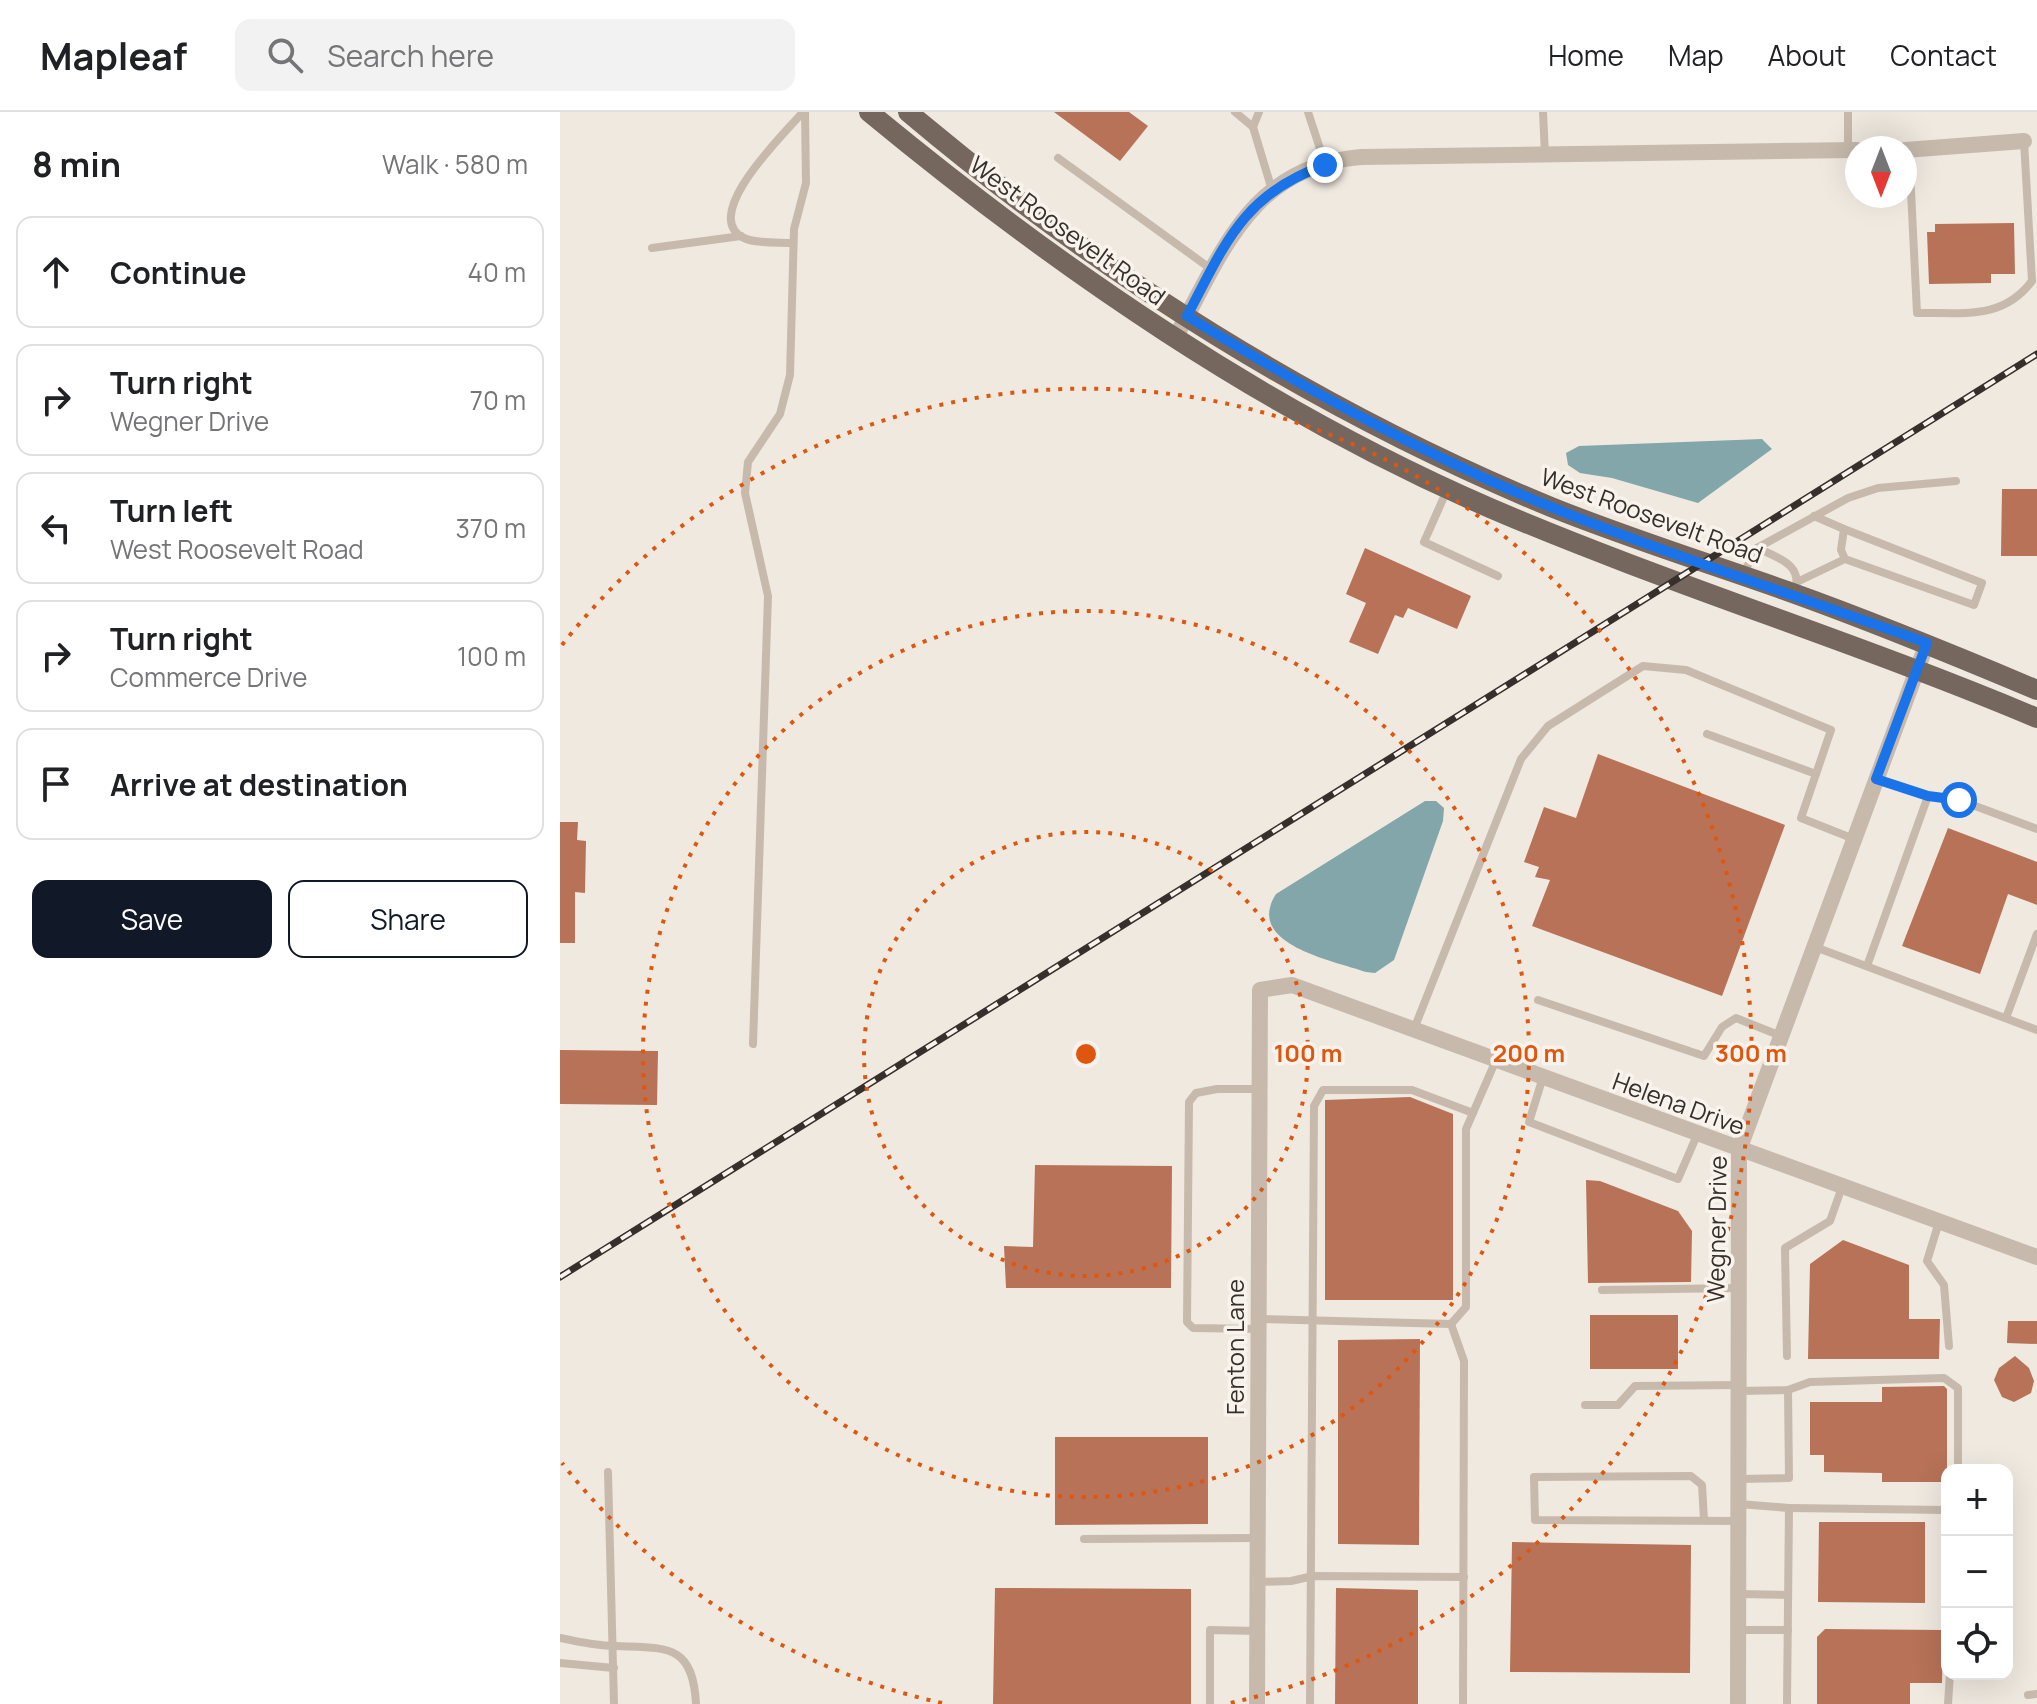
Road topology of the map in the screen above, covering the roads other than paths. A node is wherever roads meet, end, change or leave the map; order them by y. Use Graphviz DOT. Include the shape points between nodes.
graph roads {
  1 [pos="804,112"];
  2 [pos="869,112"];
  3 [pos="908,112"];
  4 [pos="1235,112"];
  5 [pos="1259,112"];
  6 [pos="1308,112"];
  7 [pos="1543,112"];
  8 [pos="1848,112"];
  9 [pos="1253,127"];
  10 [pos="1851,136"];
  11 [pos="2024,141"];
  12 [pos="1917,149"];
  13 [pos="1845,150"];
  14 [pos="1545,155"];
  15 [pos="1058,158"];
  16 [pos="1325,165"];
  17 [pos="1272,191"];
  18 [pos="1911,208"];
  19 [pos="742,236"];
  20 [pos="793,243"];
  21 [pos="652,248"];
  22 [pos="1212,269"];
  23 [pos="1187,316"];
  24 [pos="1175,338"];
  25 [pos="1956,481"];
  26 [pos="1448,488"];
  27 [pos="1814,516"];
  28 [pos="1844,529"];
  29 [pos="1757,548"];
  30 [pos="1845,559"];
  31 [pos="1498,576"];
  32 [pos="1742,577"];
  33 [pos="1796,588"];
  34 [pos="1927,643"];
  35 [pos="1918,667"];
  36 [pos="2037,690"];
  37 [pos="2037,718"];
  38 [pos="1707,734"];
  39 [pos="1816,774"];
  40 [pos="1876,779"];
  41 [pos="1928,796"];
  42 [pos="2037,829"];
  43 [pos="1854,839"];
  44 [pos="2037,934"];
  45 [pos="1814,947"];
  46 [pos="1867,966"];
  47 [pos="1260,990"];
  48 [pos="1538,1000"];
  49 [pos="2006,1018"];
  50 [pos="1414,1030"];
  51 [pos="2037,1030"];
  52 [pos="1781,1036"];
  53 [pos="753,1044"];
  54 [pos="1496,1060"];
  55 [pos="1543,1077"];
  56 [pos="1259,1089"];
  57 [pos="1473,1113"];
  58 [pos="1697,1135"];
  59 [pos="1739,1150"];
  60 [pos="1842,1187"];
  61 [pos="1939,1222"];
  62 [pos="2037,1257"];
  63 [pos="1738,1288"];
  64 [pos="1602,1290"];
  65 [pos="1313,1321"];
  66 [pos="1258,1324"];
  67 [pos="1451,1324"];
  68 [pos="1949,1346"];
  69 [pos="1787,1356"];
  70 [pos="1738,1388"];
  71 [pos="1788,1390"];
  72 [pos="1585,1405"];
  73 [pos="1958,1464"];
  74 [pos="608,1472"];
  75 [pos="1738,1479"];
  76 [pos="1789,1508"];
  77 [pos="1941,1510"];
  78 [pos="1738,1513"];
  79 [pos="1704,1520"];
  80 [pos="1258,1538"];
  81 [pos="1084,1539"];
  82 [pos="1313,1576"];
  83 [pos="1464,1577"];
  84 [pos="1258,1582"];
  85 [pos="1738,1594"];
  86 [pos="1788,1595"];
  87 [pos="1738,1630"];
  88 [pos="1788,1630"];
  89 [pos="1258,1631"];
  90 [pos="560,1638"];
  91 [pos="613,1647"];
  92 [pos="560,1663"];
  93 [pos="614,1668"];
  94 [pos="1950,1680"];
  95 [pos="614,1704"];
  96 [pos="696,1704"];
  97 [pos="1210,1704"];
  98 [pos="1257,1704"];
  99 [pos="1310,1704"];
  100 [pos="1463,1704"];
  101 [pos="1738,1704"];
  102 [pos="1787,1704"];
  103 [pos="1948,1704"];
  1 -- 19 [label="lane" via="735,196 731,216"];
  1 -- 20 [label="lane" via="806,183"];
  2 -- 24 [label="main road, West Roosevelt Road" via="1024,235"];
  3 -- 23 [label="main road, West Roosevelt Road" via="1035,213"];
  4 -- 9 [label="lane"];
  5 -- 9 [label="lane"];
  6 -- 16 [label="lane"];
  7 -- 14 [label="lane"];
  8 -- 10 [label="lane"];
  9 -- 17 [label="lane"];
  11 -- 12 [label="street"];
  11 -- 18 [label="lane" via="2032,281 2022,295 1998,310 1917,313"];
  13 -- 14 [label="street"];
  14 -- 16 [label="street" via="1361,157"];
  15 -- 22 [label="lane"];
  16 -- 17 [label="street"];
  17 -- 22 [label="street" via="1254,204"];
  19 -- 20 [label="lane"];
  19 -- 21 [label="lane"];
  20 -- 53 [label="lane" via="790,375 780,414 748,462 745,493 768,596"];
  22 -- 23 [label="street"];
  23 -- 24 [label="street"];
  23 -- 32 [label="main road, West Roosevelt Road" via="1331,401 1449,461 1550,506"];
  24 -- 26 [label="main road, West Roosevelt Road" via="1324,425"];
  25 -- 27 [label="lane" via="1878,488"];
  26 -- 31 [label="lane" via="1424,542"];
  26 -- 35 [label="main road, West Roosevelt Road" via="1674,581"];
  27 -- 28 [label="lane"];
  27 -- 29 [label="lane"];
  28 -- 30 [label="lane"];
  28 -- 30 [label="lane" via="1982,583 1974,605"];
  29 -- 32 [label="lane"];
  29 -- 33 [label="lane" via="1797,573"];
  30 -- 33 [label="lane"];
  32 -- 33 [label="main road, West Roosevelt Road"];
  33 -- 34 [label="main road, West Roosevelt Road"];
  34 -- 35 [label="street, Wegner Drive"];
  34 -- 36 [label="main road, West Roosevelt Road"];
  35 -- 37 [label="main road, West Roosevelt Road"];
  35 -- 40 [label="street, Wegner Drive"];
  38 -- 39 [label="lane"];
  39 -- 43 [label="lane" via="1801,818"];
  39 -- 50 [label="lane" via="1831,730 1686,670 1643,666 1631,673 1548,726 1521,759"];
  40 -- 41 [label="lane"];
  40 -- 43 [label="street, Wegner Drive"];
  41 -- 42 [label="lane" via="1959,800"];
  41 -- 46 [label="lane"];
  43 -- 45 [label="street, Wegner Drive"];
  44 -- 49 [label="lane"];
  45 -- 46 [label="lane"];
  45 -- 52 [label="street, Wegner Drive"];
  46 -- 49 [label="lane"];
  47 -- 50 [label="street, Helena Drive" via="1292,985"];
  47 -- 56 [label="street, Fenton Lane"];
  48 -- 52 [label="lane" via="1704,1056 1722,1027 1736,1018"];
  49 -- 51 [label="lane"];
  50 -- 54 [label="street, Helena Drive"];
  52 -- 59 [label="street, Wegner Drive"];
  54 -- 55 [label="street, Helena Drive"];
  54 -- 57 [label="lane"];
  55 -- 58 [label="street, Helena Drive"];
  55 -- 58 [label="lane" via="1529,1122 1678,1179"];
  56 -- 66 [label="street, Fenton Lane"];
  56 -- 66 [label="lane" via="1217,1089 1196,1093 1189,1102 1187,1322 1193,1328"];
  57 -- 65 [label="lane" via="1412,1090 1323,1090 1314,1106"];
  57 -- 67 [label="lane" via="1466,1129 1466,1307"];
  58 -- 59 [label="street, Helena Drive"];
  59 -- 60 [label="street, Helena Drive"];
  59 -- 63 [label="street, Wegner Drive"];
  60 -- 61 [label="street, Helena Drive"];
  60 -- 69 [label="lane" via="1830,1221 1785,1248"];
  61 -- 62 [label="street, Helena Drive"];
  61 -- 68 [label="lane" via="1927,1261 1944,1285"];
  63 -- 64 [label="lane"];
  63 -- 70 [label="street, Wegner Drive"];
  65 -- 66 [label="lane"];
  65 -- 67 [label="lane"];
  65 -- 82 [label="lane"];
  66 -- 80 [label="street, Fenton Lane"];
  67 -- 83 [label="lane" via="1464,1361"];
  70 -- 71 [label="lane"];
  70 -- 72 [label="lane" via="1635,1386 1618,1405"];
  70 -- 75 [label="street, Wegner Drive"];
  71 -- 73 [label="lane" via="1810,1382 1944,1378 1958,1388"];
  71 -- 75 [label="lane" via="1789,1478"];
  74 -- 91 [label="lane"];
  75 -- 78 [label="street, Wegner Drive"];
  76 -- 77 [label="lane"];
  76 -- 78 [label="lane"];
  76 -- 86 [label="lane"];
  78 -- 79 [label="lane"];
  78 -- 85 [label="street, Wegner Drive"];
  79 -- 79 [label="lane" via="1702,1485 1691,1476 1534,1477 1535,1520"];
  80 -- 81 [label="lane"];
  80 -- 84 [label="street, Fenton Lane"];
  82 -- 83 [label="lane"];
  82 -- 84 [label="lane"];
  82 -- 99 [label="lane" via="1308,1614"];
  83 -- 100 [label="lane"];
  84 -- 89 [label="street, Fenton Lane"];
  85 -- 86 [label="lane"];
  85 -- 87 [label="street, Wegner Drive"];
  86 -- 88 [label="lane"];
  87 -- 88 [label="lane"];
  87 -- 101 [label="street, Wegner Drive"];
  88 -- 102 [label="lane"];
  89 -- 97 [label="lane" via="1210,1630"];
  89 -- 98 [label="street, Fenton Lane"];
  90 -- 91 [label="lane"];
  91 -- 93 [label="lane"];
  91 -- 96 [label="lane" via="674,1651 688,1664"];
  92 -- 93 [label="lane"];
  93 -- 95 [label="lane"];
  94 -- 103 [label="lane"];
}
